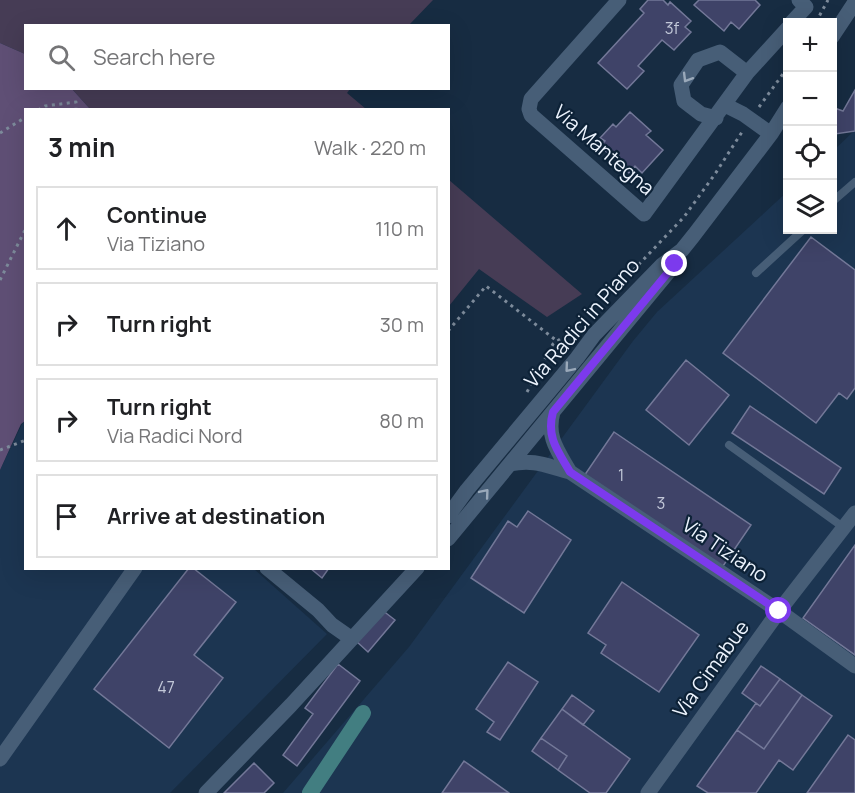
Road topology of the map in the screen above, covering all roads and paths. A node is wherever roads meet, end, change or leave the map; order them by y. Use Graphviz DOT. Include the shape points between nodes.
graph roads {
  1 [pos="619,0"];
  2 [pos="800,0"];
  3 [pos="855,2"];
  4 [pos="796,18"];
  5 [pos="837,29"];
  6 [pos="783,33"];
  7 [pos="784,72"];
  8 [pos="747,73"];
  9 [pos="725,105"];
  10 [pos="42,108"];
  11 [pos="76,108"];
  12 [pos="783,115"];
  13 [pos="24,118"];
  14 [pos="716,118"];
  15 [pos="750,119"];
  16 [pos="0,133"];
  17 [pos="771,134"];
  18 [pos="855,182"];
  19 [pos="837,198"];
  20 [pos="24,232"];
  21 [pos="799,234"];
  22 [pos="682,250"];
  23 [pos="756,273"];
  24 [pos="0,280"];
  25 [pos="622,282"];
  26 [pos="586,321"];
  27 [pos="450,329"];
  28 [pos="557,341"];
  29 [pos="525,395"];
  30 [pos="553,412"];
  31 [pos="24,441"];
  32 [pos="729,445"];
  33 [pos="0,450"];
  34 [pos="510,464"];
  35 [pos="570,472"];
  36 [pos="470,512"];
  37 [pos="855,513"];
  38 [pos="450,514"];
  39 [pos="450,517"];
  40 [pos="843,527"];
  41 [pos="450,537"];
  42 [pos="134,570"];
  43 [pos="269,570"];
  44 [pos="415,570"];
  45 [pos="779,611"];
  46 [pos="352,639"];
  47 [pos="855,666"];
  48 [pos="0,759"];
  49 [pos="206,793"];
  50 [pos="648,793"];
  1 -- 14 [label="street, Via Mantegna" via="531,99 531,115 644,214"];
  2 -- 4 [label="street" via="806,7"];
  3 -- 5 [label="street"];
  6 -- 8 [label="street"];
  7 -- 15 [label="path"];
  8 -- 9 [label="street"];
  8 -- 14 [label="street, one-way" via="720,52 698,60 681,85 684,101 701,114"];
  9 -- 14 [label="street"];
  9 -- 15 [label="street"];
  10 -- 11 [label="path" via="76,102"];
  12 -- 17 [label="street, Via Radici in Piano"];
  13 -- 16 [label="path"];
  15 -- 17 [label="street"];
  15 -- 25 [label="path" via="684,217"];
  17 -- 22 [label="street, Via Radici in Piano"];
  18 -- 19 [label="lane"];
  20 -- 24 [label="path"];
  21 -- 23 [label="lane"];
  22 -- 30 [label="street" via="675,264"];
  22 -- 38 [label="street, Via Radici in Piano, one-way" via="662,265 594,335"];
  26 -- 28 [label="path"];
  27 -- 28 [label="path" via="486,286"];
  28 -- 29 [label="path"];
  30 -- 34 [label="street"];
  30 -- 35 [label="street" via="551,437"];
  31 -- 33 [label="path"];
  32 -- 40 [label="lane"];
  34 -- 35 [label="street" via="544,463"];
  36 -- 34 [label="street, one-way"];
  35 -- 45 [label="street, Via Tiziano"];
  36 -- 39 [label="street"];
  36 -- 41 [label="street"];
  37 -- 40 [label="street, Via Cimabue"];
  40 -- 45 [label="street, Via Cimabue"];
  42 -- 48 [label="street"];
  43 -- 46 [label="street"];
  44 -- 46 [label="street"];
  45 -- 47 [label="street, Via Tiziano"];
  45 -- 50 [label="street, Via Cimabue"];
  46 -- 49 [label="street"];
}
